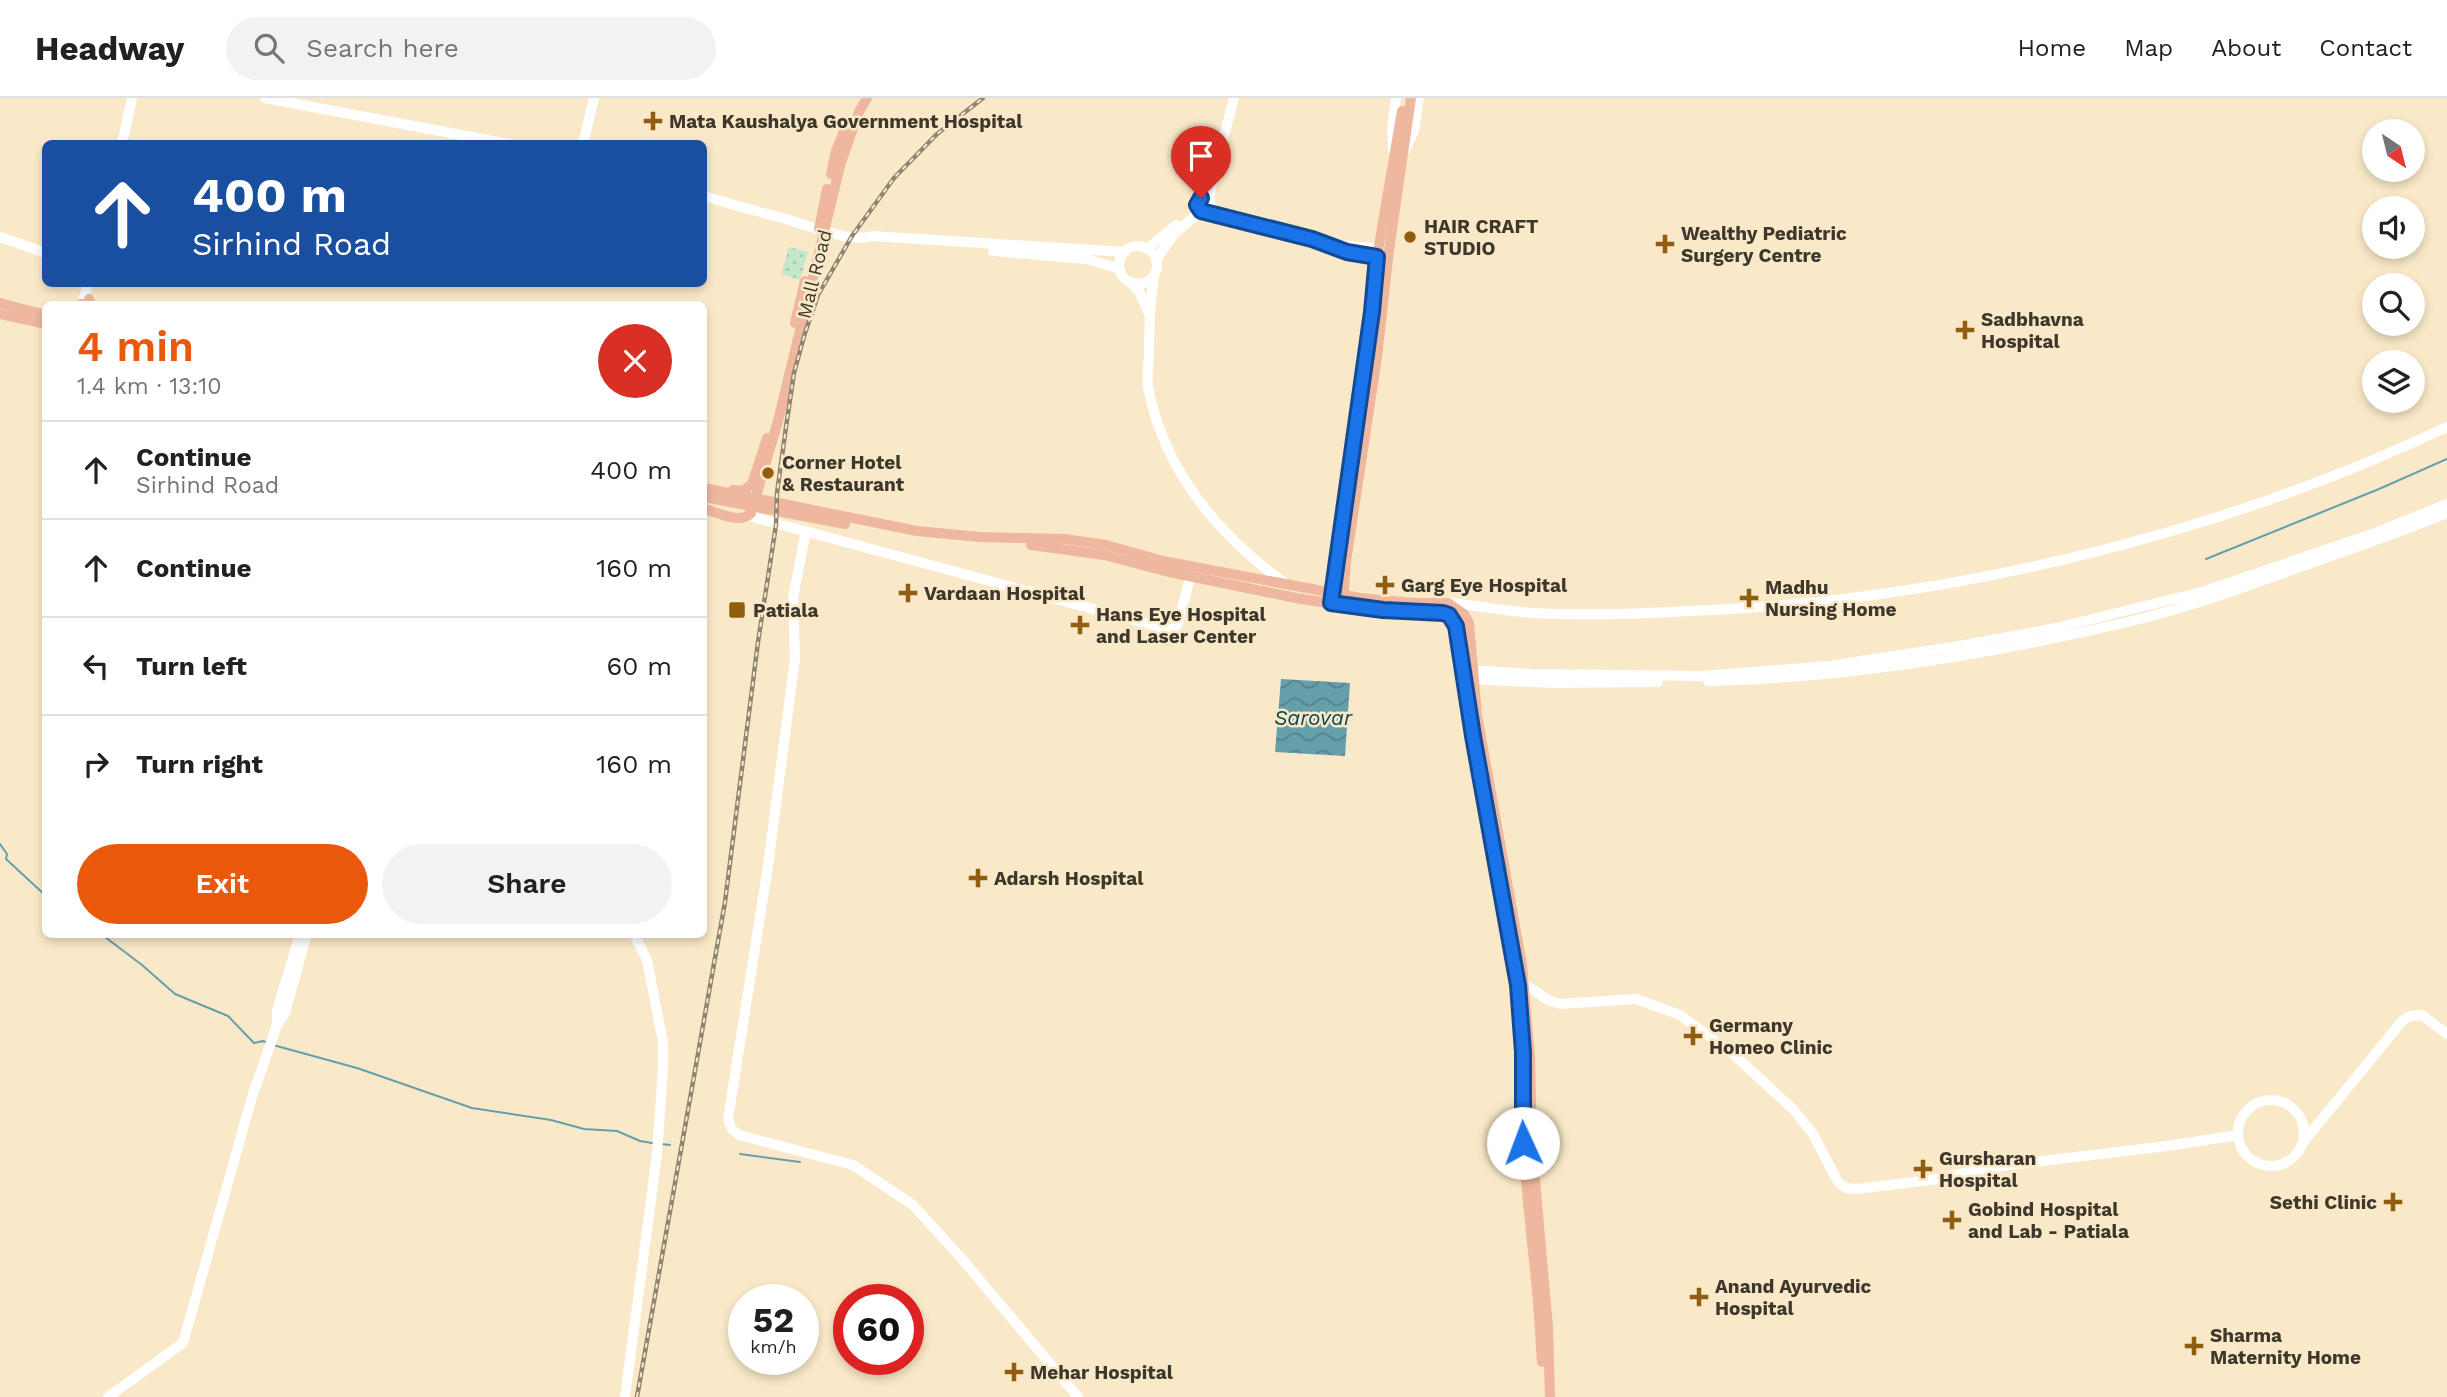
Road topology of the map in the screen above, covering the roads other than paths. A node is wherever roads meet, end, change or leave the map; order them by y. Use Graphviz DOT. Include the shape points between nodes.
graph roads {
  1 [pos="132,98"];
  2 [pos="265,98"];
  3 [pos="594,98"];
  4 [pos="859,98"];
  5 [pos="867,98"];
  6 [pos="1234,98"];
  7 [pos="1396,98"];
  8 [pos="1404,98"];
  9 [pos="1411,98"];
  10 [pos="1419,98"];
  11 [pos="123,140"];
  12 [pos="488,140"];
  13 [pos="584,140"];
  14 [pos="1399,153"];
  15 [pos="707,197"];
  16 [pos="1204,205"];
  17 [pos="822,231"];
  18 [pos="0,237"];
  19 [pos="868,238"];
  20 [pos="1147,249"];
  21 [pos="42,252"];
  22 [pos="1125,252"];
  23 [pos="1383,254"];
  24 [pos="1156,260"];
  25 [pos="1120,269"];
  26 [pos="1154,275"];
  27 [pos="1131,282"];
  28 [pos="0,303"];
  29 [pos="0,314"];
  30 [pos="42,314"];
  31 [pos="1150,316"];
  32 [pos="42,323"];
  33 [pos="2447,427"];
  34 [pos="707,486"];
  35 [pos="707,487"];
  36 [pos="707,498"];
  37 [pos="2447,504"];
  38 [pos="707,510"];
  39 [pos="2447,513"];
  40 [pos="749,516"];
  41 [pos="806,531"];
  42 [pos="1030,543"];
  43 [pos="1192,571"];
  44 [pos="1287,584"];
  45 [pos="1331,598"];
  46 [pos="1343,600"];
  47 [pos="1448,603"];
  48 [pos="1488,609"];
  49 [pos="1464,614"];
  50 [pos="1449,615"];
  51 [pos="1472,676"];
  52 [pos="1490,807"];
  53 [pos="299,938"];
  54 [pos="306,938"];
  55 [pos="636,938"];
  56 [pos="1523,983"];
  57 [pos="277,1026"];
  58 [pos="2447,1034"];
  59 [pos="2238,1135"];
  60 [pos="2301,1145"];
  61 [pos="108,1397"];
  62 [pos="625,1397"];
  63 [pos="1078,1397"];
  64 [pos="1544,1397"];
  65 [pos="1550,1397"];
  1 -- 11 [label="street"];
  2 -- 12 [label="street"];
  3 -- 13 [label="street"];
  4 -- 17 [label="main road, Mall Road" via="836,151"];
  5 -- 17 [label="main road, Mall Road" via="841,162"];
  6 -- 16 [label="street"];
  7 -- 14 [label="street" via="1392,127"];
  8 -- 14 [label="main road"];
  9 -- 14 [label="main road"];
  10 -- 14 [label="street" via="1414,131"];
  14 -- 23 [label="main road"];
  15 -- 17 [label="street"];
  16 -- 20 [label="street"];
  16 -- 23 [label="street" via="1239,221 1347,252"];
  16 -- 24 [label="street" via="1174,234"];
  17 -- 19 [label="street"];
  17 -- 34 [label="main road, Mall Road" via="750,488"];
  17 -- 40 [label="main road, Mall Road"];
  18 -- 21 [label="street"];
  19 -- 22 [label="street"];
  19 -- 25 [label="street" via="1086,259"];
  20 -- 22 [label="street" via="1135,247"];
  20 -- 24 [label="street"];
  22 -- 25 [label="street"];
  23 -- 45 [label="main road"];
  23 -- 46 [label="main road" via="1384,308"];
  24 -- 26 [label="street"];
  25 -- 27 [label="street"];
  26 -- 27 [label="street" via="1147,282"];
  26 -- 31 [label="street"];
  27 -- 31 [label="street"];
  28 -- 30 [label="main road"];
  29 -- 32 [label="main road"];
  31 -- 44 [label="street" via="1148,384 1173,462 1222,529"];
  33 -- 48 [label="street" via="2358,467 2225,514 1996,574 1825,601 1746,608 1623,614"];
  35 -- 42 [label="main road" via="917,531"];
  36 -- 42 [label="main road" via="913,537"];
  37 -- 51 [label="street" via="2205,591 1965,645 1829,666 1701,676"];
  38 -- 40 [label="main road" via="738,519"];
  39 -- 51 [label="street" via="2233,591 2133,621 1909,665 1758,680 1604,684"];
  40 -- 41 [label="street"];
  41 -- 43 [label="street" via="1171,630 1178,624"];
  41 -- 63 [label="street" via="793,598 796,644 729,1119 732,1129 738,1135 853,1165 913,1205"];
  42 -- 43 [label="main road"];
  42 -- 43 [label="main road" via="1065,539 1105,545"];
  43 -- 44 [label="main road"];
  43 -- 45 [label="main road"];
  44 -- 45 [label="main road"];
  45 -- 46 [label="main road"];
  46 -- 47 [label="main road"];
  46 -- 50 [label="main road"];
  47 -- 48 [label="street"];
  47 -- 49 [label="main road"];
  48 -- 49 [label="street"];
  49 -- 50 [label="street"];
  49 -- 51 [label="main road" via="1469,623"];
  50 -- 51 [label="main road"];
  51 -- 52 [label="main road"];
  52 -- 56 [label="main road"];
  52 -- 64 [label="main road" via="1519,996 1521,1118"];
  53 -- 57 [label="street" via="277,1011"];
  54 -- 57 [label="street" via="285,1013"];
  55 -- 62 [label="street" via="647,960 663,1042 659,1137"];
  56 -- 59 [label="street" via="1554,1003 1636,999 1680,1015 1733,1054 1794,1110 1846,1188 1938,1180 1985,1168"];
  56 -- 65 [label="main road"];
  57 -- 61 [label="street" via="249,1105 183,1343"];
  58 -- 60 [label="street" via="2422,1015 2403,1020"];
  59 -- 60 [label="street" via="2250,1159 2267,1166 2286,1162"];
  59 -- 60 [label="street" via="2250,1107 2261,1101 2279,1101 2297,1112 2304,1134"];
}
